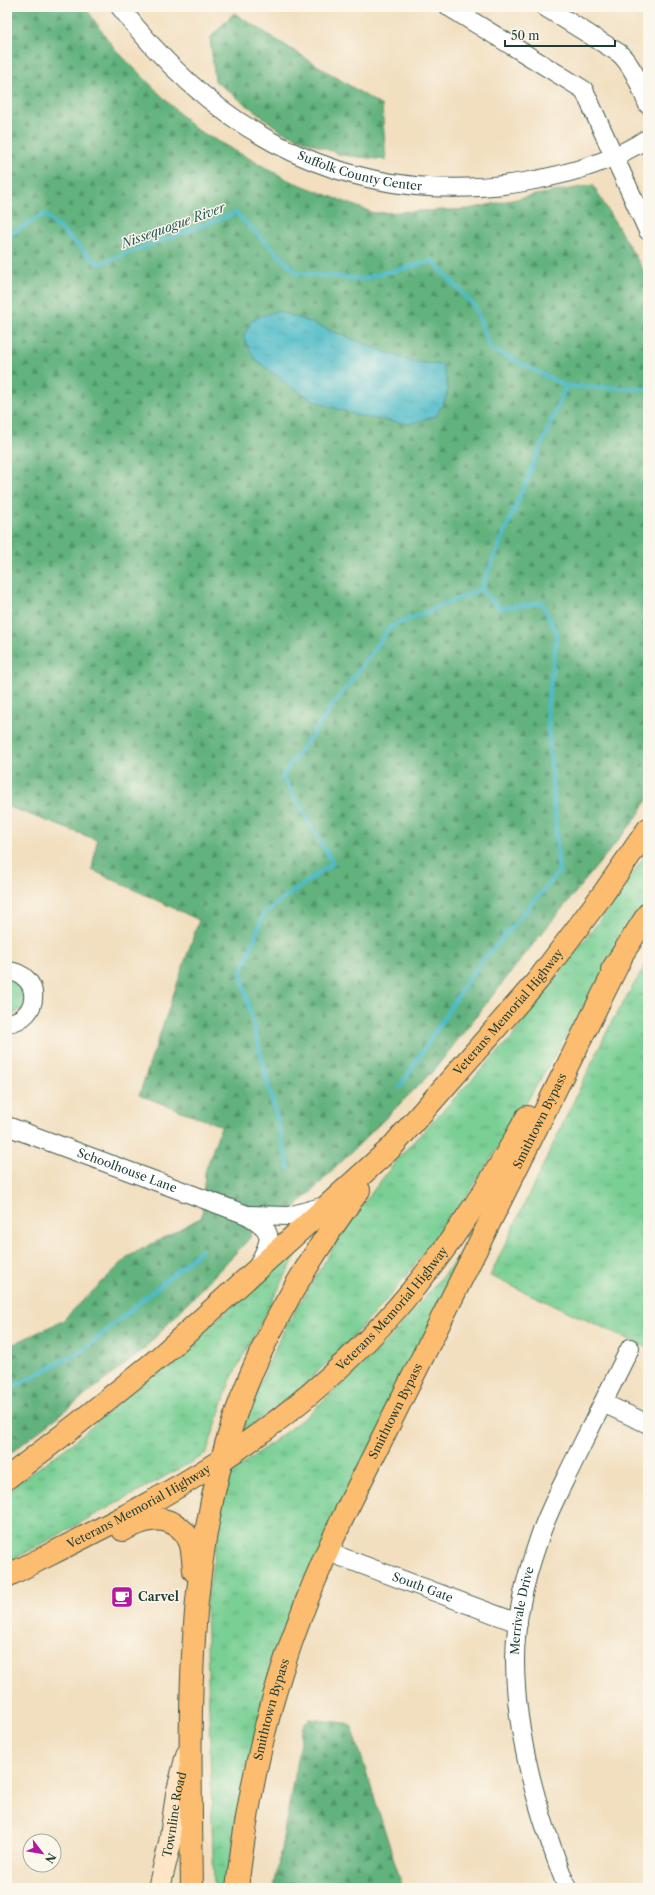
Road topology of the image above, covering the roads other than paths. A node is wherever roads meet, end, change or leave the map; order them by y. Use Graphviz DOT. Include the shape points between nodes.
graph roads {
  1 [pos="120,7"];
  2 [pos="449,7"];
  3 [pos="545,7"];
  4 [pos="648,105"];
  5 [pos="648,138"];
  6 [pos="613,156"];
  7 [pos="648,231"];
  8 [pos="648,829"];
  9 [pos="648,914"];
  10 [pos="621,958"];
  11 [pos="7,971"];
  12 [pos="7,1023"];
  13 [pos="7,1126"];
  14 [pos="391,1148"];
  15 [pos="329,1205"];
  16 [pos="247,1215"];
  17 [pos="253,1274"];
  18 [pos="630,1348"];
  19 [pos="603,1403"];
  20 [pos="648,1424"];
  21 [pos="222,1459"];
  22 [pos="7,1478"];
  23 [pos="328,1552"];
  24 [pos="7,1576"];
  25 [pos="7,1581"];
  26 [pos="196,1608"];
  27 [pos="518,1623"];
  28 [pos="190,1742"];
  29 [pos="160,1888"];
  30 [pos="192,1888"];
  31 [pos="237,1888"];
  32 [pos="567,1888"];
  1 -- 6 [label="street, Suffolk County Center" via="144,38 171,66 220,108 282,146 324,166 348,174 391,184 469,188 565,173"];
  2 -- 6 [label="street" via="584,90"];
  3 -- 4 [label="street" via="619,53 635,75"];
  5 -- 6 [label="street, Suffolk County Center"];
  6 -- 7 [label="street"];
  8 -- 14 [label="highway, Veterans Memorial Highway" via="538,980"];
  9 -- 10 [label="highway, Veterans Memorial Highway"];
  10 -- 21 [label="highway, Veterans Memorial Highway" via="577,1021 484,1194 425,1276 378,1331 338,1370 292,1409"];
  10 -- 23 [label="highway, Smithtown Bypass"];
  11 -- 12 [label="street" via="21,974 28,980 34,996 29,1012 23,1018"];
  13 -- 16 [label="street, Schoolhouse Lane"];
  14 -- 15 [label="highway, Veterans Memorial Highway"];
  14 -- 21 [label="highway" via="321,1245 280,1314 245,1390"];
  15 -- 16 [label="street, Schoolhouse Lane" via="289,1216"];
  15 -- 17 [label="highway, Veterans Memorial Highway"];
  16 -- 17 [label="street, Schoolhouse Lane" via="261,1224 269,1237 263,1256"];
  17 -- 22 [label="highway, Veterans Memorial Highway" via="117,1392"];
  18 -- 19 [label="street, Merrivale Drive"];
  19 -- 20 [label="street"];
  19 -- 27 [label="street, Merrivale Drive" via="554,1501 538,1540 528,1571"];
  21 -- 24 [label="highway, Veterans Memorial Highway" via="132,1513"];
  21 -- 26 [label="highway" via="207,1529"];
  23 -- 27 [label="street, South Gate"];
  23 -- 31 [label="highway, Smithtown Bypass" via="294,1635 270,1713 251,1793"];
  25 -- 26 [label="highway" via="40,1572 141,1522 161,1519 182,1530 190,1542"];
  26 -- 28 [label="highway"];
  27 -- 32 [label="street, Merrivale Drive" via="515,1659 524,1744 553,1852"];
  28 -- 29 [label="main road, Townline Road" via="177,1794"];
  28 -- 30 [label="highway"];
}
